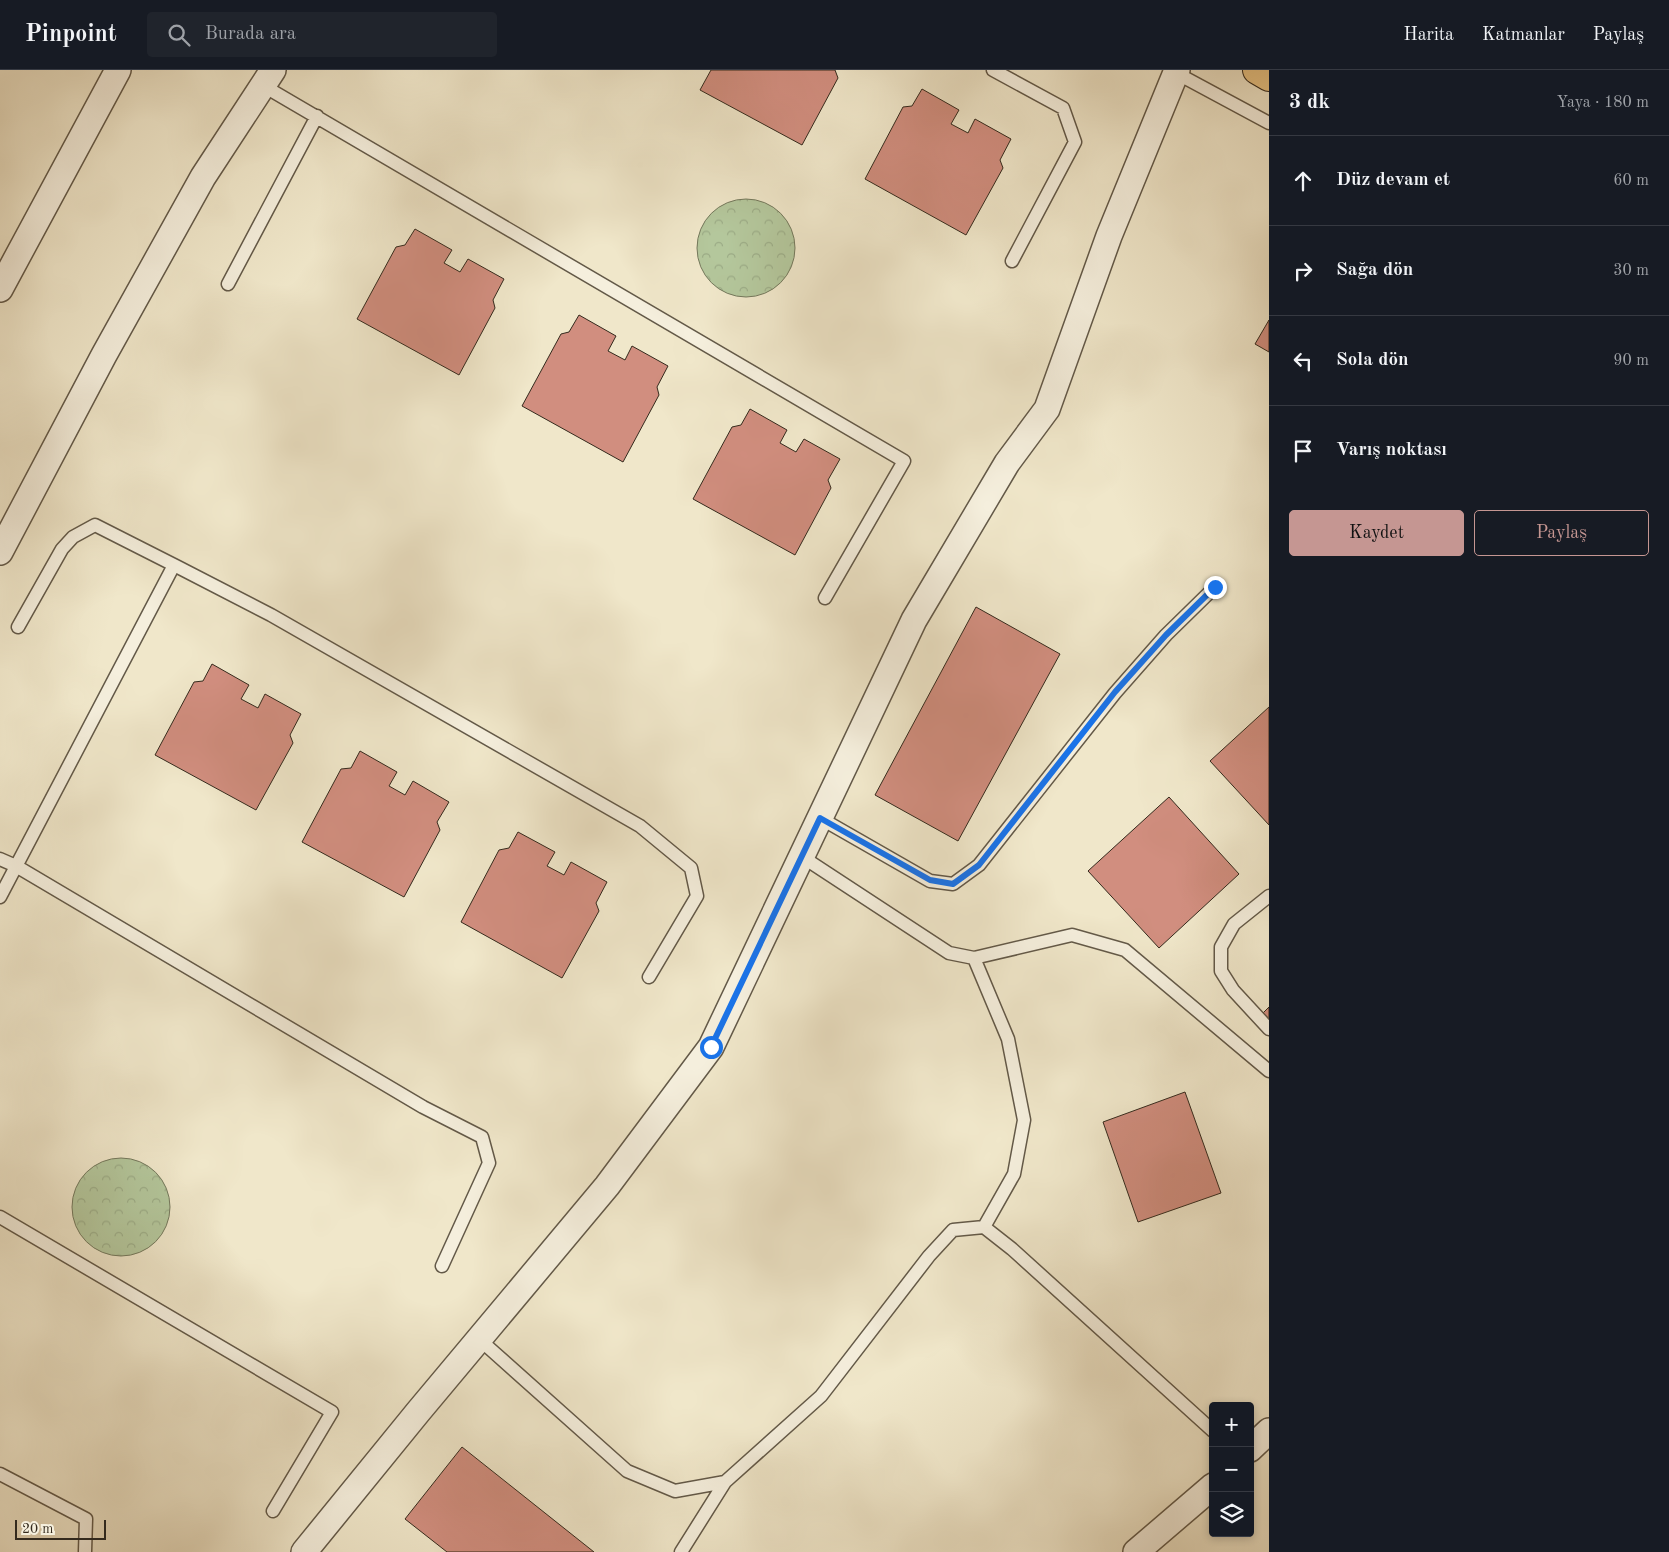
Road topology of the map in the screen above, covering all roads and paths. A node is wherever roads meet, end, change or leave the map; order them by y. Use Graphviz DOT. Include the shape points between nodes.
graph roads {
  1 [pos="118,70"];
  2 [pos="993,70"];
  3 [pos="1257,70"];
  4 [pos="1176,72"];
  5 [pos="267,77"];
  6 [pos="1269,77"];
  7 [pos="317,116"];
  8 [pos="1269,123"];
  9 [pos="1012,261"];
  10 [pos="228,284"];
  11 [pos="0,289"];
  12 [pos="0,552"];
  13 [pos="174,565"];
  14 [pos="1215,587"];
  15 [pos="825,598"];
  16 [pos="18,627"];
  17 [pos="820,818"];
  18 [pos="801,856"];
  19 [pos="0,859"];
  20 [pos="16,866"];
  21 [pos="1269,896"];
  22 [pos="0,897"];
  23 [pos="974,958"];
  24 [pos="649,977"];
  25 [pos="1269,1029"];
  26 [pos="1269,1071"];
  27 [pos="0,1217"];
  28 [pos="984,1227"];
  29 [pos="442,1266"];
  30 [pos="479,1339"];
  31 [pos="1209,1427"];
  32 [pos="1269,1431"];
  33 [pos="1252,1447"];
  34 [pos="0,1474"];
  35 [pos="725,1482"];
  36 [pos="1209,1489"];
  37 [pos="273,1511"];
  38 [pos="85,1552"];
  39 [pos="304,1552"];
  40 [pos="680,1552"];
  41 [pos="1136,1552"];
  1 -- 11 [label="street"];
  2 -- 9 [label="lane" via="1063,108 1075,142"];
  3 -- 6 [label="highway"];
  4 -- 8 [label="lane"];
  4 -- 17 [label="street" via="1109,236 1047,408 1007,464 914,620"];
  5 -- 7 [label="lane"];
  5 -- 12 [label="street" via="204,176"];
  7 -- 10 [label="lane"];
  7 -- 15 [label="lane" via="904,461"];
  13 -- 16 [label="lane" via="95,525 72,537 62,549"];
  13 -- 20 [label="lane"];
  13 -- 24 [label="lane" via="271,616 640,826 691,868 697,896"];
  14 -- 17 [label="lane" via="1115,692 979,865 953,884 930,880"];
  17 -- 18 [label="street"];
  18 -- 23 [label="lane" via="950,953"];
  18 -- 30 [label="street" via="711,1047 607,1186"];
  19 -- 20 [label="lane"];
  20 -- 22 [label="lane"];
  20 -- 29 [label="lane" via="424,1108 482,1137 489,1163"];
  21 -- 25 [label="lane" via="1234,924 1221,947 1220,971"];
  23 -- 26 [label="lane" via="1072,935 1125,950"];
  23 -- 28 [label="lane" via="1008,1039 1024,1120 1014,1174"];
  27 -- 37 [label="lane" via="332,1412"];
  28 -- 31 [label="lane"];
  28 -- 35 [label="lane" via="952,1230 821,1396"];
  30 -- 35 [label="lane" via="627,1471 674,1492"];
  30 -- 39 [label="street"];
  32 -- 33 [label="street"];
  34 -- 38 [label="lane" via="86,1519"];
  35 -- 40 [label="lane"];
  36 -- 41 [label="street"];
}
